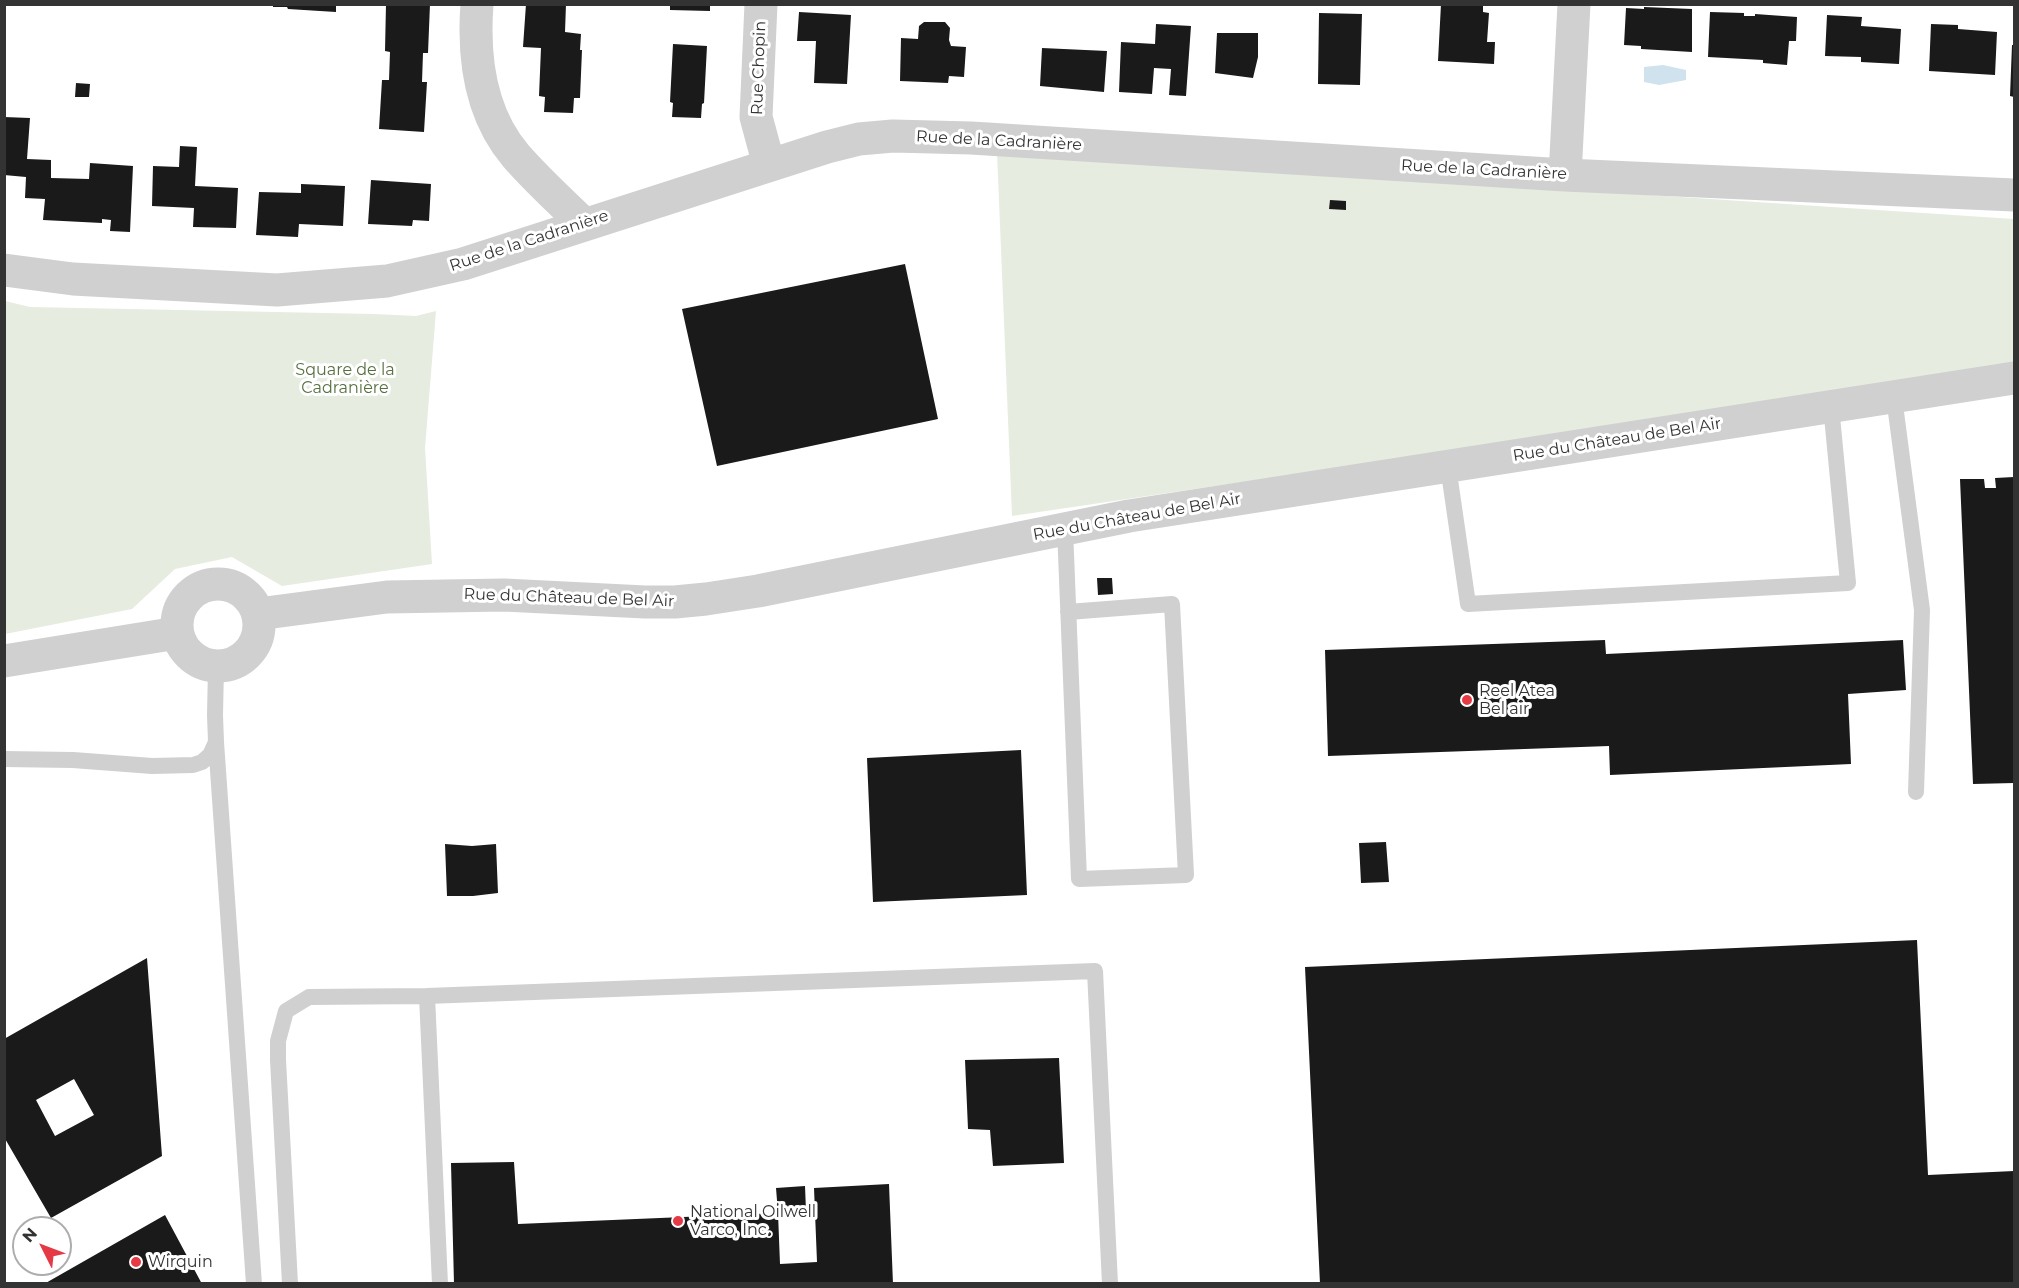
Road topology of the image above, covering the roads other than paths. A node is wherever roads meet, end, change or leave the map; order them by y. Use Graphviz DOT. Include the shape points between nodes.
graph roads {
  1 [pos="477,4"];
  2 [pos="761,4"];
  3 [pos="1574,4"];
  4 [pos="769,165"];
  5 [pos="1565,175"];
  6 [pos="2014,195"];
  7 [pos="584,224"];
  8 [pos="4,270"];
  9 [pos="2014,378"];
  10 [pos="1894,397"];
  11 [pos="1832,406"];
  12 [pos="1448,466"];
  13 [pos="1065,529"];
  14 [pos="1068,612"];
  15 [pos="258,614"];
  16 [pos="177,633"];
  17 [pos="4,661"];
  18 [pos="216,667"];
  19 [pos="216,742"];
  20 [pos="4,759"];
  21 [pos="1916,792"];
  22 [pos="427,996"];
  23 [pos="255,1284"];
  24 [pos="290,1284"];
  25 [pos="440,1284"];
  26 [pos="1110,1284"];
  1 -- 7 [label="street" via="475,34 486,104 515,154"];
  2 -- 4 [label="street, Rue Chopin" via="756,117"];
  3 -- 5 [label="street"];
  4 -- 5 [label="street, Rue de la Cadranière" via="859,139 892,136 982,138"];
  4 -- 7 [label="street, Rue de la Cadranière"];
  5 -- 6 [label="street, Rue de la Cadranière"];
  7 -- 8 [label="street, Rue de la Cadranière" via="463,264 387,281 311,288 243,289 73,279"];
  9 -- 10 [label="street, Rue du Château de Bel Air"];
  10 -- 11 [label="street, Rue du Château de Bel Air"];
  10 -- 21 [label="lane" via="1922,610"];
  11 -- 12 [label="street, Rue du Château de Bel Air"];
  11 -- 12 [label="lane" via="1848,583 1468,604"];
  12 -- 13 [label="street, Rue du Château de Bel Air"];
  13 -- 14 [label="lane"];
  13 -- 15 [label="street, Rue du Château de Bel Air" via="706,599 645,602 504,595 398,596"];
  14 -- 14 [label="lane" via="1079,879 1186,875 1172,604"];
  15 -- 16 [label="street" via="239,589 209,584 183,602 177,617"];
  15 -- 18 [label="street" via="260,625 247,655 238,662"];
  16 -- 17 [label="street"];
  16 -- 18 [label="street" via="180,644 195,660"];
  18 -- 19 [label="lane"];
  19 -- 20 [label="lane" via="210,755 193,765"];
  19 -- 23 [label="lane"];
  22 -- 24 [label="lane" via="309,997 286,1011 278,1041 278,1060"];
  22 -- 25 [label="lane"];
  22 -- 26 [label="lane" via="1095,971"];
}
